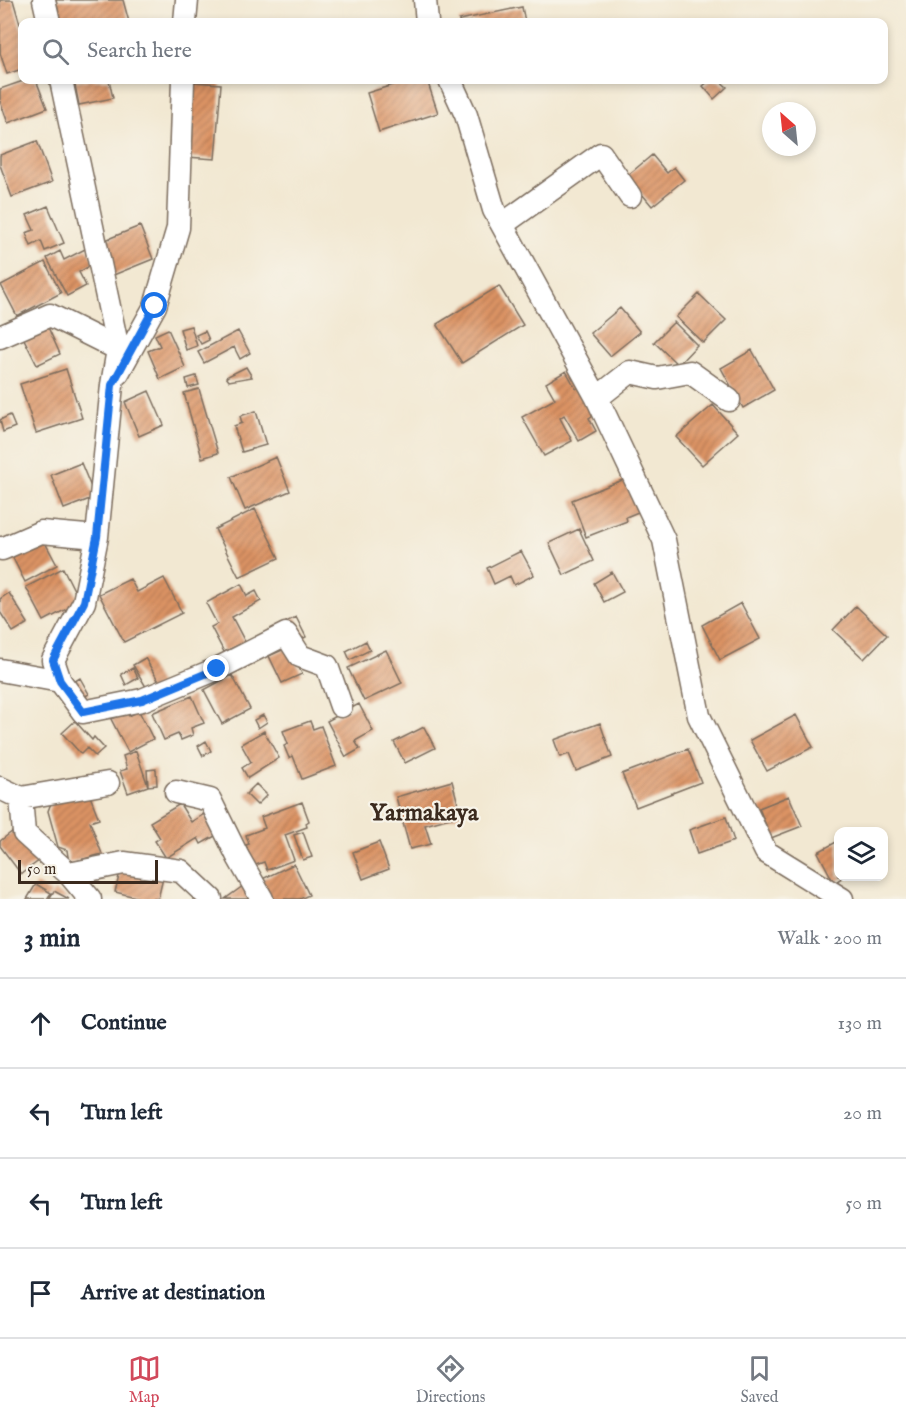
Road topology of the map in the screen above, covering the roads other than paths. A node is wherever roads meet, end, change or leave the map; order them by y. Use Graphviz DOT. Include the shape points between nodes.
graph roads {
  1 [pos="44,0"];
  2 [pos="187,0"];
  3 [pos="425,0"];
  4 [pos="48,18"];
  5 [pos="185,18"];
  6 [pos="427,18"];
  7 [pos="62,84"];
  8 [pos="183,84"];
  9 [pos="452,84"];
  10 [pos="630,196"];
  11 [pos="503,224"];
  12 [pos="0,337"];
  13 [pos="118,349"];
  14 [pos="112,385"];
  15 [pos="597,398"];
  16 [pos="729,400"];
  17 [pos="97,537"];
  18 [pos="0,548"];
  19 [pos="0,670"];
  20 [pos="60,681"];
  21 [pos="341,706"];
  22 [pos="108,783"];
  23 [pos="0,788"];
  24 [pos="176,792"];
  25 [pos="21,798"];
  26 [pos="69,874"];
  27 [pos="90,899"];
  28 [pos="212,899"];
  29 [pos="262,899"];
  30 [pos="842,899"];
  1 -- 4 [label="street"];
  2 -- 5 [label="street"];
  3 -- 6 [label="street"];
  7 -- 13 [label="street"];
  8 -- 14 [label="street" via="178,228 155,306"];
  9 -- 11 [label="street" via="466,115 494,210"];
  10 -- 11 [label="street" via="601,154"];
  11 -- 15 [label="street"];
  12 -- 13 [label="street" via="50,315"];
  13 -- 14 [label="street"];
  14 -- 17 [label="street"];
  15 -- 16 [label="street" via="630,372 657,378 690,372"];
  15 -- 30 [label="street" via="664,540 699,716 766,852"];
  17 -- 18 [label="street" via="41,532"];
  17 -- 20 [label="street" via="84,602 53,660"];
  19 -- 20 [label="street"];
  20 -- 21 [label="street" via="83,712 142,700 217,669 286,634 300,656 327,666"];
  22 -- 25 [label="street"];
  23 -- 25 [label="street"];
  24 -- 29 [label="street" via="210,800"];
  25 -- 26 [label="street" via="24,833"];
  26 -- 27 [label="street"];
  26 -- 28 [label="street" via="124,863 181,871"];
}
